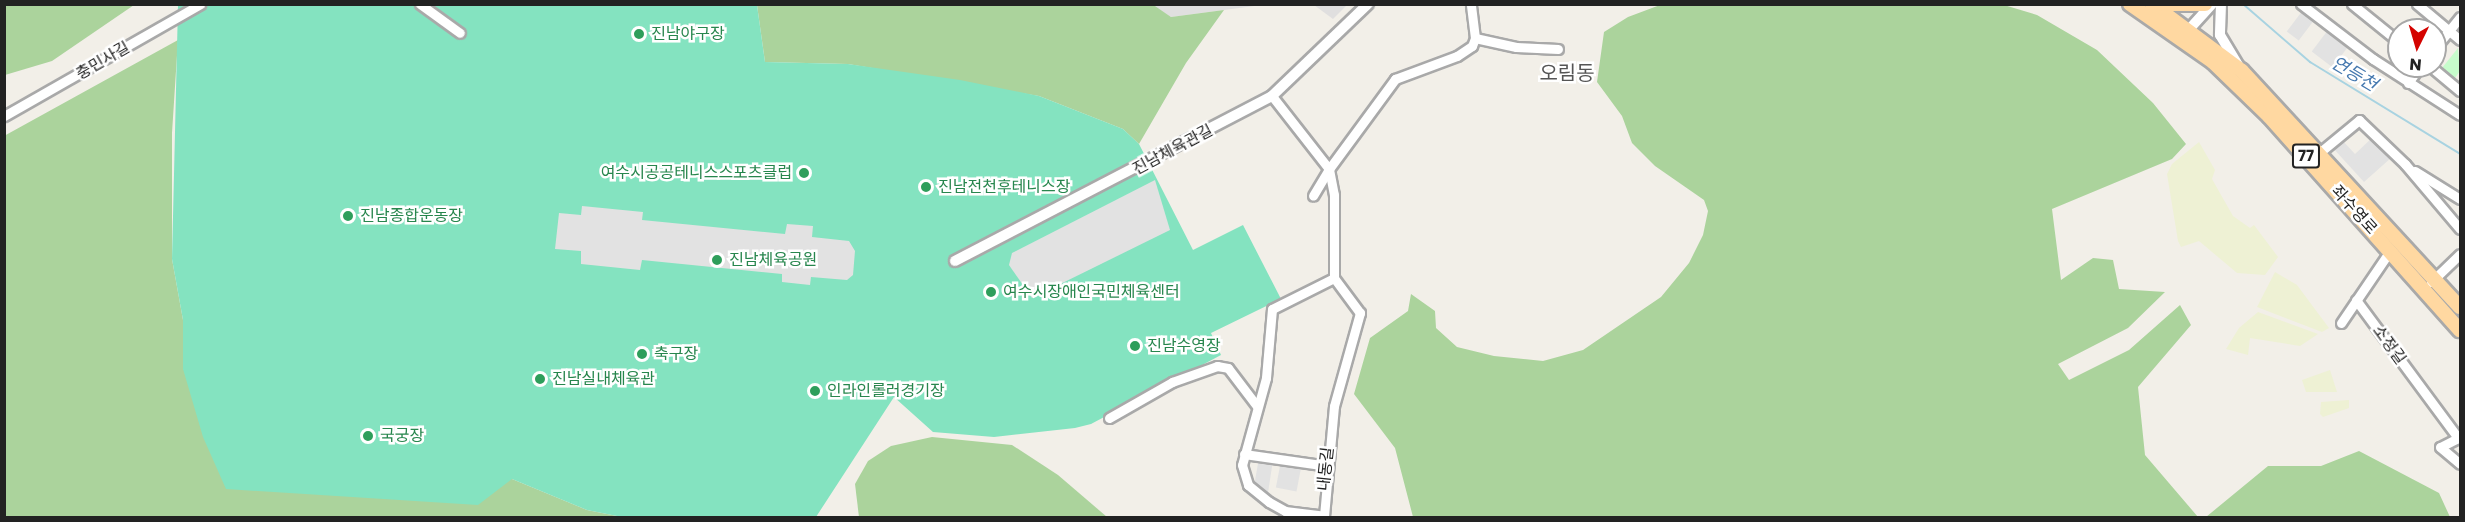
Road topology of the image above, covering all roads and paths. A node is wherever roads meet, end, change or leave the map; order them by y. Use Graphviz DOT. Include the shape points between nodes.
graph roads {
  1 [pos="200,4"];
  2 [pos="420,4"];
  3 [pos="1368,4"];
  4 [pos="1471,4"];
  5 [pos="2130,4"];
  6 [pos="2205,4"];
  7 [pos="2212,4"];
  8 [pos="2221,4"];
  9 [pos="2301,4"];
  10 [pos="2352,4"];
  11 [pos="2416,4"];
  12 [pos="2157,9"];
  13 [pos="2460,17"];
  14 [pos="2449,31"];
  15 [pos="2387,32"];
  16 [pos="459,33"];
  17 [pos="2447,33"];
  18 [pos="2186,34"];
  19 [pos="1475,38"];
  20 [pos="2460,40"];
  21 [pos="1558,49"];
  22 [pos="2242,70"];
  23 [pos="2412,78"];
  24 [pos="2444,78"];
  25 [pos="2408,83"];
  26 [pos="2460,91"];
  27 [pos="1272,96"];
  28 [pos="2460,115"];
  29 [pos="4,116"];
  30 [pos="2319,153"];
  31 [pos="2405,164"];
  32 [pos="1329,169"];
  33 [pos="1313,196"];
  34 [pos="2460,199"];
  35 [pos="2460,229"];
  36 [pos="2390,251"];
  37 [pos="2460,254"];
  38 [pos="955,261"];
  39 [pos="2436,277"];
  40 [pos="1334,278"];
  41 [pos="2425,287"];
  42 [pos="2356,300"];
  43 [pos="2460,307"];
  44 [pos="2341,323"];
  45 [pos="2459,324"];
  46 [pos="1257,406"];
  47 [pos="1109,418"];
  48 [pos="2459,438"];
  49 [pos="1244,454"];
  50 [pos="2460,464"];
  51 [pos="1328,466"];
  52 [pos="1281,514"];
  1 -- 29 [label="street, 충민사길"];
  2 -- 16 [label="street"];
  3 -- 27 [label="street, 진남체육관길"];
  4 -- 19 [label="street"];
  5 -- 12 [label="main road, 좌수영로 / 77"];
  6 -- 12 [label="main road"];
  7 -- 18 [label="street"];
  8 -- 22 [label="street" via="2220,35"];
  9 -- 25 [label="street"];
  10 -- 15 [label="street"];
  11 -- 14 [label="street"];
  12 -- 18 [label="main road, 좌수영로 / 77"];
  13 -- 14 [label="street"];
  14 -- 17 [label="street"];
  14 -- 20 [label="street"];
  18 -- 22 [label="main road, 좌수영로 / 77"];
  18 -- 36 [label="main road, 좌수영로 / 77" via="2269,116"];
  19 -- 21 [label="street" via="1516,47"];
  19 -- 32 [label="street" via="1461,54 1395,79"];
  22 -- 30 [label="main road, 좌수영로 / 77"];
  23 -- 25 [label="street"];
  24 -- 26 [label="street"];
  25 -- 28 [label="street"];
  27 -- 32 [label="street"];
  27 -- 38 [label="street, 진남체육관길"];
  30 -- 31 [label="street" via="2357,120"];
  30 -- 39 [label="main road, 좌수영로 / 77"];
  31 -- 34 [label="street"];
  31 -- 35 [label="street"];
  32 -- 33 [label="street"];
  32 -- 40 [label="street" via="1334,195"];
  36 -- 41 [label="main road, 좌수영로 / 77"];
  36 -- 42 [label="street"];
  37 -- 39 [label="street"];
  39 -- 41 [label="street"];
  39 -- 43 [label="main road, 좌수영로 / 77"];
  40 -- 46 [label="street, 내동길" via="1272,309 1266,378"];
  40 -- 51 [label="street, 내동길" via="1359,310 1360,318 1334,406"];
  41 -- 45 [label="main road, 좌수영로 / 77"];
  42 -- 44 [label="street"];
  42 -- 48 [label="street, 소정길"];
  46 -- 47 [label="street" via="1228,368 1217,366 1172,382"];
  46 -- 49 [label="street, 내동길"];
  48 -- 50 [label="street, 소정길" via="2440,447"];
  49 -- 51 [label="street"];
  49 -- 52 [label="street, 내동길" via="1242,471 1248,485"];
  51 -- 52 [label="street, 내동길" via="1324,516"];
}
